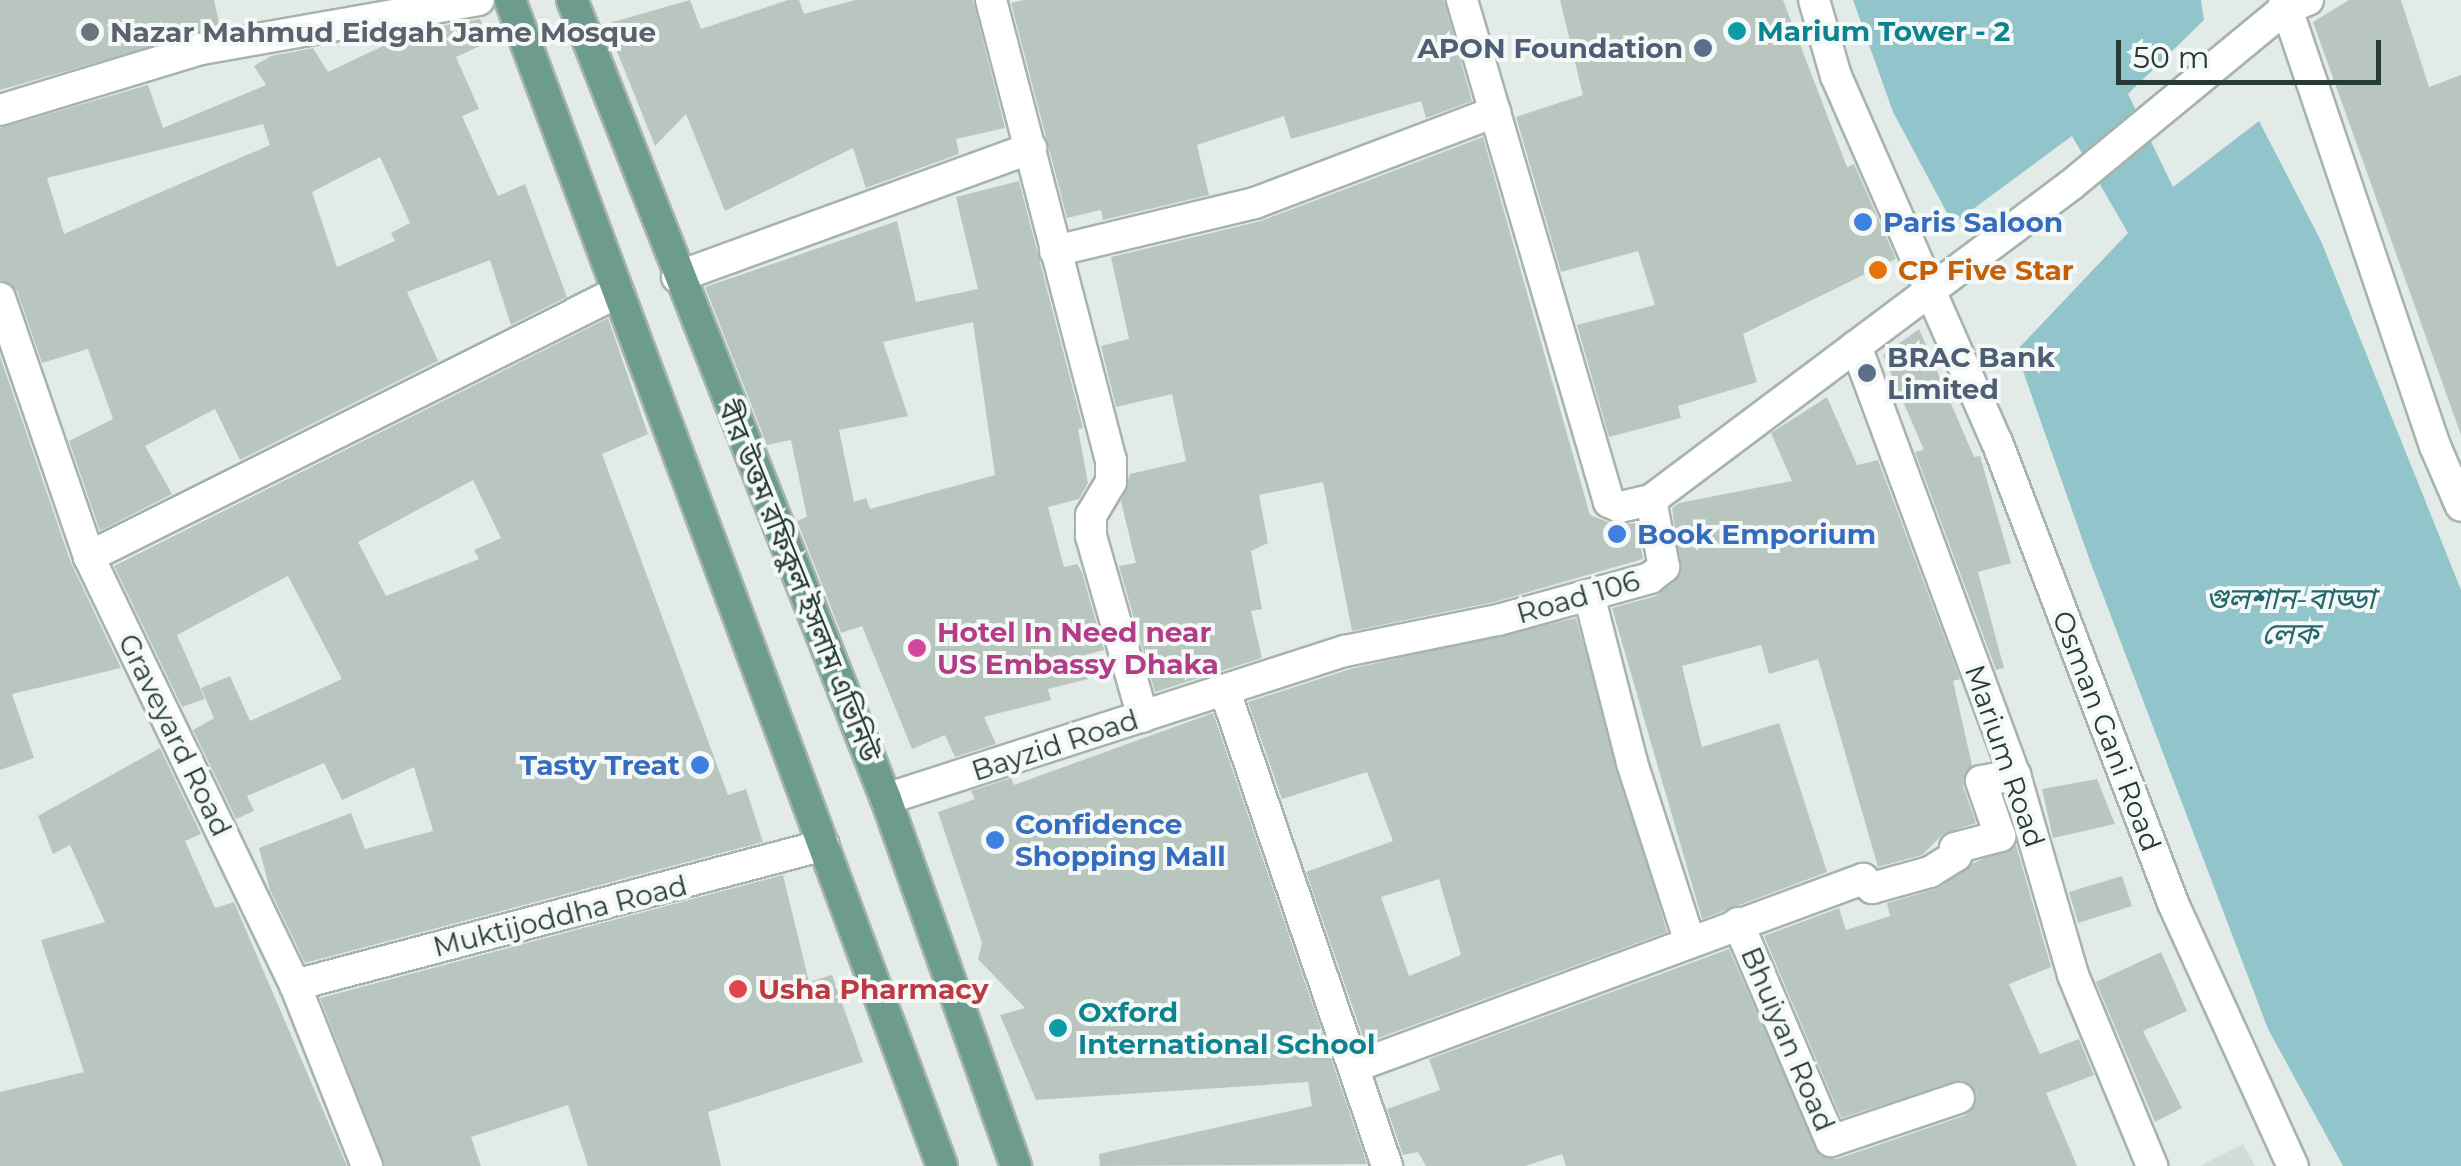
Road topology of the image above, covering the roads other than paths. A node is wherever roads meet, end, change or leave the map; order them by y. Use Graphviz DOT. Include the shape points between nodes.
graph roads {
  1 [pos="479,0"];
  2 [pos="510,0"];
  3 [pos="572,0"];
  4 [pos="991,0"];
  5 [pos="1462,0"];
  6 [pos="1814,0"];
  7 [pos="2292,3"];
  8 [pos="0,110"];
  9 [pos="1495,112"];
  10 [pos="1031,148"];
  11 [pos="1054,251"];
  12 [pos="677,278"];
  13 [pos="1934,290"];
  14 [pos="618,292"];
  15 [pos="0,298"];
  16 [pos="1856,346"];
  17 [pos="2448,441"];
  18 [pos="1651,500"];
  19 [pos="2461,506"];
  20 [pos="89,558"];
  21 [pos="1588,595"];
  22 [pos="1225,691"];
  23 [pos="1142,717"];
  24 [pos="2016,775"];
  25 [pos="886,799"];
  26 [pos="824,845"];
  27 [pos="1738,923"];
  28 [pos="1689,940"];
  29 [pos="295,985"];
  30 [pos="1354,1067"];
  31 [pos="1959,1098"];
  32 [pos="367,1166"];
  33 [pos="942,1166"];
  34 [pos="1016,1166"];
  35 [pos="1388,1166"];
  36 [pos="2152,1166"];
  37 [pos="2293,1166"];
  1 -- 8 [label="street" via="201,49"];
  2 -- 14 [label="main road"];
  3 -- 12 [label="main road, বীর উত্তম রফিকুল ইসলাম এভিনিউ"];
  4 -- 10 [label="street"];
  5 -- 9 [label="street"];
  6 -- 13 [label="street, Osman Gani Road" via="1836,76"];
  7 -- 13 [label="street"];
  7 -- 17 [label="street"];
  9 -- 11 [label="street" via="1255,204"];
  9 -- 18 [label="street" via="1609,502 1620,507"];
  10 -- 11 [label="street"];
  10 -- 12 [label="street"];
  11 -- 23 [label="street" via="1111,460 1110,482 1091,514 1091,536"];
  12 -- 25 [label="main road, বীর উত্তম রফিকুল ইসলাম এভিনিউ"];
  13 -- 16 [label="street"];
  13 -- 37 [label="street, Osman Gani Road" via="2172,901"];
  14 -- 20 [label="street"];
  14 -- 26 [label="main road"];
  15 -- 20 [label="street, Graveyard Road"];
  16 -- 18 [label="street"];
  16 -- 24 [label="street, Marium Road"];
  17 -- 19 [label="street"];
  18 -- 21 [label="street, Road 106" via="1664,567 1650,578"];
  20 -- 29 [label="street, Graveyard Road"];
  21 -- 22 [label="street, Road 106" via="1345,651"];
  21 -- 28 [label="street"];
  22 -- 23 [label="street, Bayzid Road"];
  22 -- 30 [label="street"];
  23 -- 25 [label="street, Bayzid Road"];
  24 -- 27 [label="street" via="1981,781 2000,836 1955,848 1956,856 1930,872 1872,888 1862,879"];
  24 -- 36 [label="street, Marium Road" via="2073,975"];
  25 -- 34 [label="main road, বীর উত্তম রফিকুল ইসলাম এভিনিউ"];
  26 -- 29 [label="street, Muktijoddha Road"];
  26 -- 33 [label="main road"];
  27 -- 28 [label="street"];
  27 -- 31 [label="street, Bhuiyan Road" via="1831,1142"];
  28 -- 30 [label="street"];
  29 -- 32 [label="street, Graveyard Road"];
  30 -- 35 [label="street"];
}
